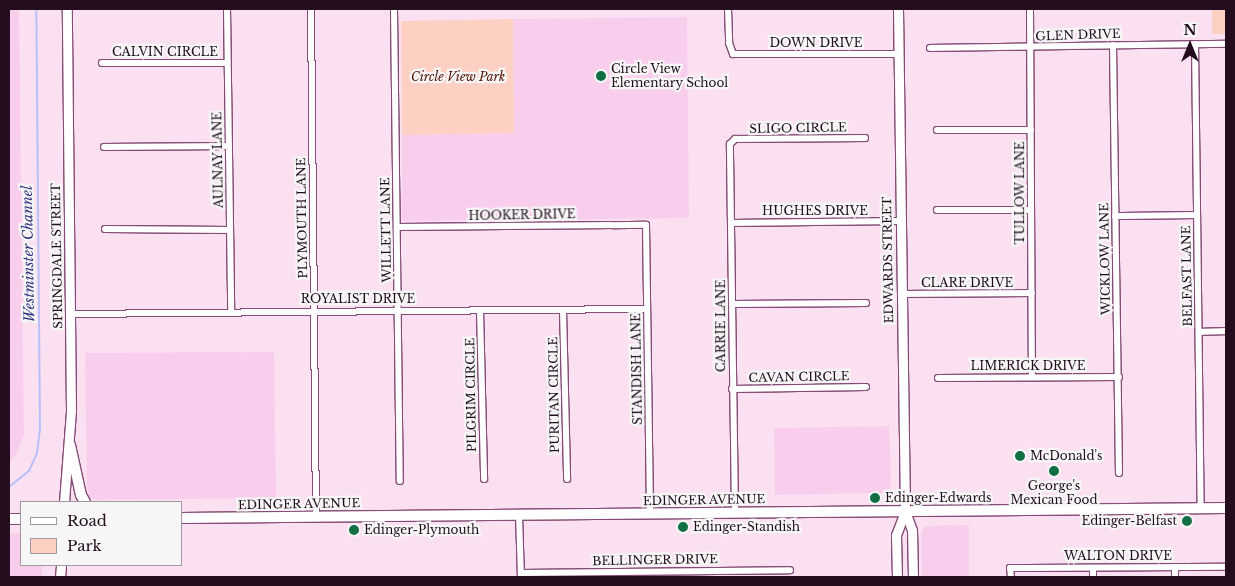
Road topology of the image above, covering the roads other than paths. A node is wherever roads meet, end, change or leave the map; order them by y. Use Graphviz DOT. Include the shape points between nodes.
graph roads {
  1 [pos="67,9"];
  2 [pos="227,9"];
  3 [pos="312,9"];
  4 [pos="394,9"];
  5 [pos="728,9"];
  6 [pos="898,9"];
  7 [pos="1030,9"];
  8 [pos="1195,44"];
  9 [pos="1226,44"];
  10 [pos="1113,45"];
  11 [pos="930,48"];
  12 [pos="1030,48"];
  13 [pos="898,54"];
  14 [pos="228,62"];
  15 [pos="102,63"];
  16 [pos="937,130"];
  17 [pos="1031,130"];
  18 [pos="865,138"];
  19 [pos="732,140"];
  20 [pos="229,146"];
  21 [pos="104,147"];
  22 [pos="937,210"];
  23 [pos="1030,210"];
  24 [pos="1197,215"];
  25 [pos="1115,216"];
  26 [pos="900,221"];
  27 [pos="731,222"];
  28 [pos="646,225"];
  29 [pos="398,227"];
  30 [pos="104,230"];
  31 [pos="230,230"];
  32 [pos="901,294"];
  33 [pos="1032,294"];
  34 [pos="866,303"];
  35 [pos="732,304"];
  36 [pos="647,309"];
  37 [pos="398,310"];
  38 [pos="480,310"];
  39 [pos="563,310"];
  40 [pos="231,311"];
  41 [pos="314,311"];
  42 [pos="70,314"];
  43 [pos="1199,332"];
  44 [pos="1226,332"];
  45 [pos="1032,377"];
  46 [pos="1119,377"];
  47 [pos="938,378"];
  48 [pos="866,387"];
  49 [pos="732,389"];
  50 [pos="70,444"];
  51 [pos="1119,473"];
  52 [pos="484,479"];
  53 [pos="567,479"];
  54 [pos="400,481"];
  55 [pos="64,501"];
  56 [pos="84,501"];
  57 [pos="1201,508"];
  58 [pos="1226,508"];
  59 [pos="905,511"];
  60 [pos="736,512"];
  61 [pos="650,513"];
  62 [pos="519,514"];
  63 [pos="316,516"];
  64 [pos="182,518"];
  65 [pos="1175,567"];
  66 [pos="1226,567"];
  67 [pos="1093,568"];
  68 [pos="790,570"];
  69 [pos="684,574"];
  70 [pos="521,575"];
  71 [pos="896,577"];
  72 [pos="913,577"];
  73 [pos="1010,577"];
  74 [pos="1093,577"];
  75 [pos="1175,577"];
  1 -- 42 [label="main road, SPRINGDALE STREET"];
  2 -- 14 [label="street, AULNAY LANE"];
  3 -- 41 [label="street, PLYMOUTH LANE"];
  4 -- 29 [label="street, WILLETT LANE"];
  5 -- 13 [label="street, DOWN DRIVE" via="728,43 733,54"];
  6 -- 13 [label="main road, EDWARDS STREET"];
  7 -- 12 [label="street, TULLOW LANE"];
  8 -- 9 [label="street, GLEN DRIVE"];
  8 -- 10 [label="street, GLEN DRIVE"];
  8 -- 24 [label="street, BELFAST LANE"];
  10 -- 12 [label="street, GLEN DRIVE" via="1043,45"];
  10 -- 25 [label="street, WICKLOW LANE"];
  11 -- 12 [label="street, GLEN DRIVE"];
  12 -- 17 [label="street, TULLOW LANE"];
  13 -- 26 [label="main road, EDWARDS STREET"];
  14 -- 15 [label="street, CALVIN CIRCLE"];
  14 -- 20 [label="street, AULNAY LANE"];
  16 -- 17 [label="street"];
  17 -- 23 [label="street, TULLOW LANE"];
  18 -- 19 [label="street, SLIGO CIRCLE"];
  19 -- 27 [label="street, CARRIE LANE"];
  20 -- 21 [label="street"];
  20 -- 31 [label="street, AULNAY LANE"];
  22 -- 23 [label="street"];
  23 -- 33 [label="street, TULLOW LANE"];
  24 -- 25 [label="street"];
  24 -- 43 [label="street, BELFAST LANE"];
  25 -- 46 [label="street, WICKLOW LANE"];
  26 -- 27 [label="street, HUGHES DRIVE"];
  26 -- 32 [label="main road, EDWARDS STREET"];
  27 -- 35 [label="street, CARRIE LANE"];
  28 -- 29 [label="street, HOOKER DRIVE"];
  28 -- 36 [label="street, STANDISH LANE"];
  29 -- 37 [label="street, WILLETT LANE"];
  30 -- 31 [label="street"];
  31 -- 40 [label="street, AULNAY LANE"];
  32 -- 33 [label="street, CLARE DRIVE"];
  32 -- 59 [label="main road, EDWARDS STREET"];
  33 -- 45 [label="street, TULLOW LANE"];
  34 -- 35 [label="street"];
  35 -- 49 [label="street, CARRIE LANE"];
  36 -- 39 [label="street, ROYALIST DRIVE"];
  36 -- 61 [label="street, STANDISH LANE"];
  37 -- 38 [label="street, ROYALIST DRIVE"];
  37 -- 41 [label="street, ROYALIST DRIVE"];
  37 -- 54 [label="street, WILLETT LANE"];
  38 -- 39 [label="street, ROYALIST DRIVE"];
  38 -- 52 [label="street, PILGRIM CIRCLE"];
  39 -- 53 [label="street, PURITAN CIRCLE"];
  40 -- 41 [label="street, ROYALIST DRIVE"];
  40 -- 42 [label="street, ROYALIST DRIVE"];
  41 -- 63 [label="street, PLYMOUTH LANE"];
  42 -- 50 [label="main road, SPRINGDALE STREET"];
  43 -- 44 [label="street"];
  43 -- 57 [label="street, BELFAST LANE"];
  45 -- 46 [label="street, LIMERICK DRIVE"];
  45 -- 47 [label="street, LIMERICK DRIVE"];
  46 -- 51 [label="street, WICKLOW LANE"];
  48 -- 49 [label="street, CAVAN CIRCLE"];
  49 -- 60 [label="street, CARRIE LANE"];
  50 -- 55 [label="main road, SPRINGDALE STREET"];
  50 -- 56 [label="main road"];
  57 -- 58 [label="main road, EDINGER AVENUE"];
  57 -- 59 [label="main road, EDINGER AVENUE"];
  59 -- 60 [label="main road, EDINGER AVENUE"];
  59 -- 71 [label="main road, EDWARDS STREET" via="896,536"];
  59 -- 72 [label="main road, EDWARDS STREET" via="912,530"];
  60 -- 61 [label="main road, EDINGER AVENUE"];
  61 -- 62 [label="main road, EDINGER AVENUE"];
  62 -- 63 [label="main road, EDINGER AVENUE"];
  62 -- 70 [label="street"];
  63 -- 64 [label="main road, EDINGER AVENUE"];
  65 -- 66 [label="street, WALTON DRIVE"];
  65 -- 67 [label="street, WALTON DRIVE"];
  65 -- 75 [label="street"];
  67 -- 73 [label="street, WALTON DRIVE" via="1010,568"];
  67 -- 74 [label="street"];
  68 -- 69 [label="street, BELLINGER DRIVE"];
  69 -- 70 [label="street, BELLINGER DRIVE"];
}
